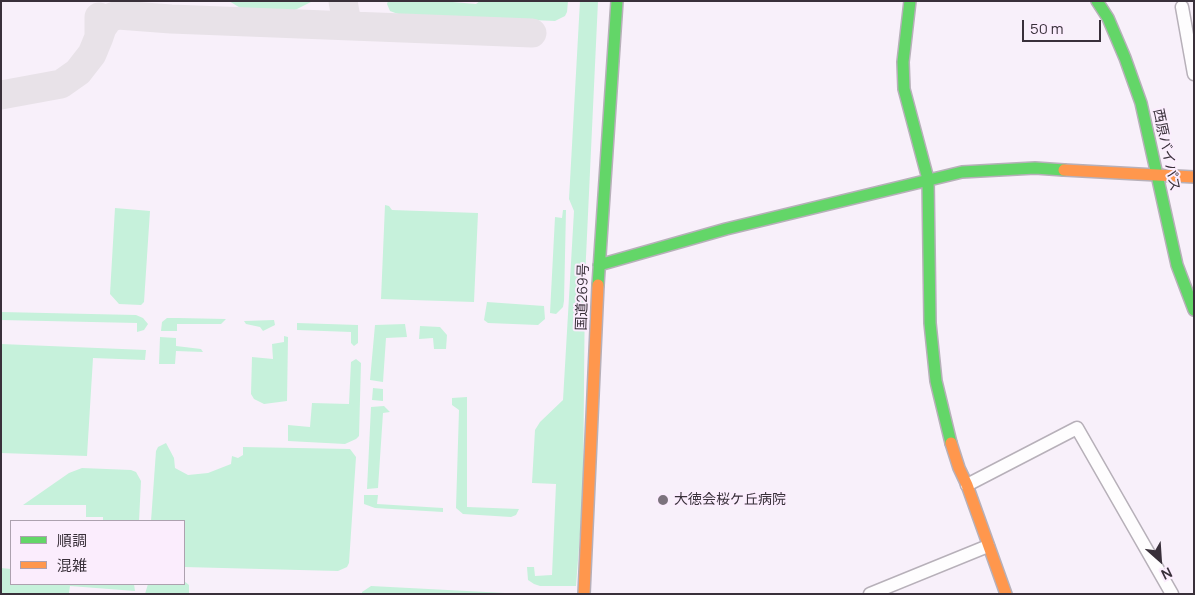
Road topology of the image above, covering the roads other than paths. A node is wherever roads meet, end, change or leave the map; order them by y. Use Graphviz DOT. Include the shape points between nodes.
graph roads {
  1 [pos="617,1"];
  2 [pos="910,1"];
  3 [pos="1097,1"];
  4 [pos="1182,7"];
  5 [pos="1192,59"];
  6 [pos="1194,74"];
  7 [pos="1156,176"];
  8 [pos="1194,177"];
  9 [pos="928,179"];
  10 [pos="599,265"];
  11 [pos="1194,310"];
  12 [pos="967,485"];
  13 [pos="988,546"];
  14 [pos="584,594"];
  15 [pos="870,594"];
  16 [pos="1006,594"];
  17 [pos="1172,594"];
  1 -- 10 [label="main road, 国道269号"];
  2 -- 9 [label="main road" via="903,62 904,89"];
  3 -- 7 [label="main road, 西原バイパス" via="1108,18 1141,104"];
  4 -- 5 [label="street"];
  5 -- 6 [label="street"];
  7 -- 8 [label="main road"];
  7 -- 9 [label="main road" via="1035,168 962,172"];
  7 -- 11 [label="main road, 西原バイパス" via="1177,265"];
  9 -- 10 [label="main road" via="726,229"];
  9 -- 12 [label="main road" via="930,323 936,381 946,426"];
  10 -- 14 [label="main road, 国道269号"];
  12 -- 13 [label="main road"];
  12 -- 17 [label="street" via="1077,428"];
  13 -- 15 [label="street"];
  13 -- 16 [label="main road"];
}
